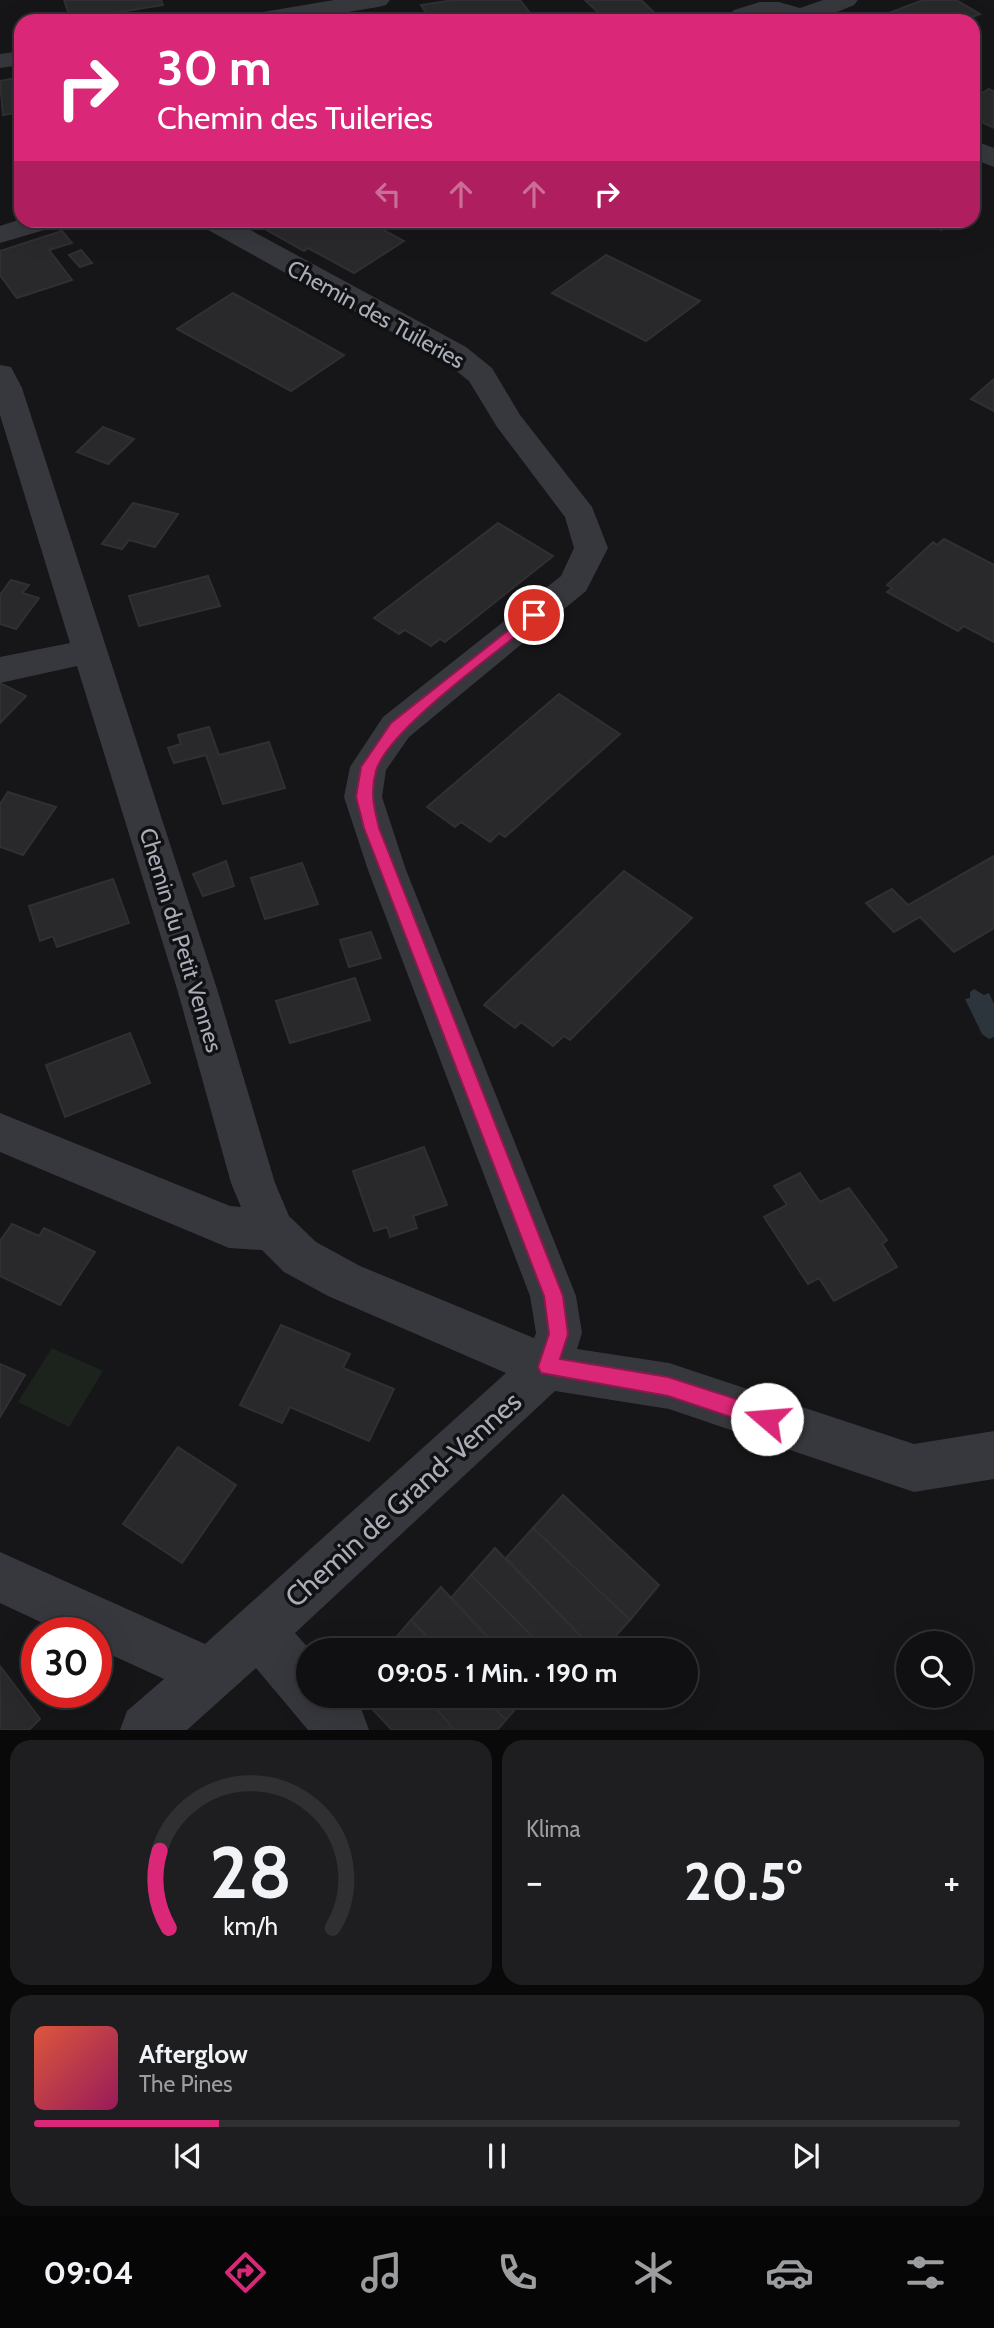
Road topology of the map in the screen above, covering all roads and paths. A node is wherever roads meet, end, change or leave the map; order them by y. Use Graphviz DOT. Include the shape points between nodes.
graph roads {
  1 [pos="378,0"];
  2 [pos="846,0"];
  3 [pos="736,12"];
  4 [pos="293,14"];
  5 [pos="785,14"];
  6 [pos="814,14"];
  7 [pos="22,228"];
  8 [pos="226,228"];
  9 [pos="0,235"];
  10 [pos="0,374"];
  11 [pos="90,651"];
  12 [pos="0,670"];
  13 [pos="0,1132"];
  14 [pos="272,1230"];
  15 [pos="547,1367"];
  16 [pos="994,1455"];
  17 [pos="0,1577"];
  18 [pos="259,1631"];
  19 [pos="209,1673"];
  20 [pos="296,1674"];
  21 [pos="324,1708"];
  22 [pos="146,1730"];
  23 [pos="343,1730"];
  1 -- 4 [label="street"];
  2 -- 6 [label="street"];
  3 -- 5 [label="street" via="768,9"];
  7 -- 9 [label="street"];
  8 -- 15 [label="street, Chemin des Tuileries" via="455,354 481,375 508,420 580,515 591,548 574,583 396,727 369,767 363,797 387,870 553,1296 559,1334"];
  10 -- 11 [label="street, Chemin du Petit Vennes"];
  11 -- 12 [label="street"];
  11 -- 14 [label="street, Chemin du Petit Vennes" via="253,1183"];
  13 -- 14 [label="street" via="229,1227"];
  14 -- 15 [label="street, Chemin du Petit Vennes" via="300,1257 344,1281"];
  15 -- 16 [label="street" via="668,1386 914,1468"];
  15 -- 18 [label="street, Chemin de Grand-Vennes"];
  17 -- 19 [label="street"];
  18 -- 19 [label="street, Chemin de Grand-Vennes"];
  18 -- 20 [label="street"];
  19 -- 22 [label="street, Chemin de Grand-Vennes"];
  21 -- 23 [label="street"];
}
